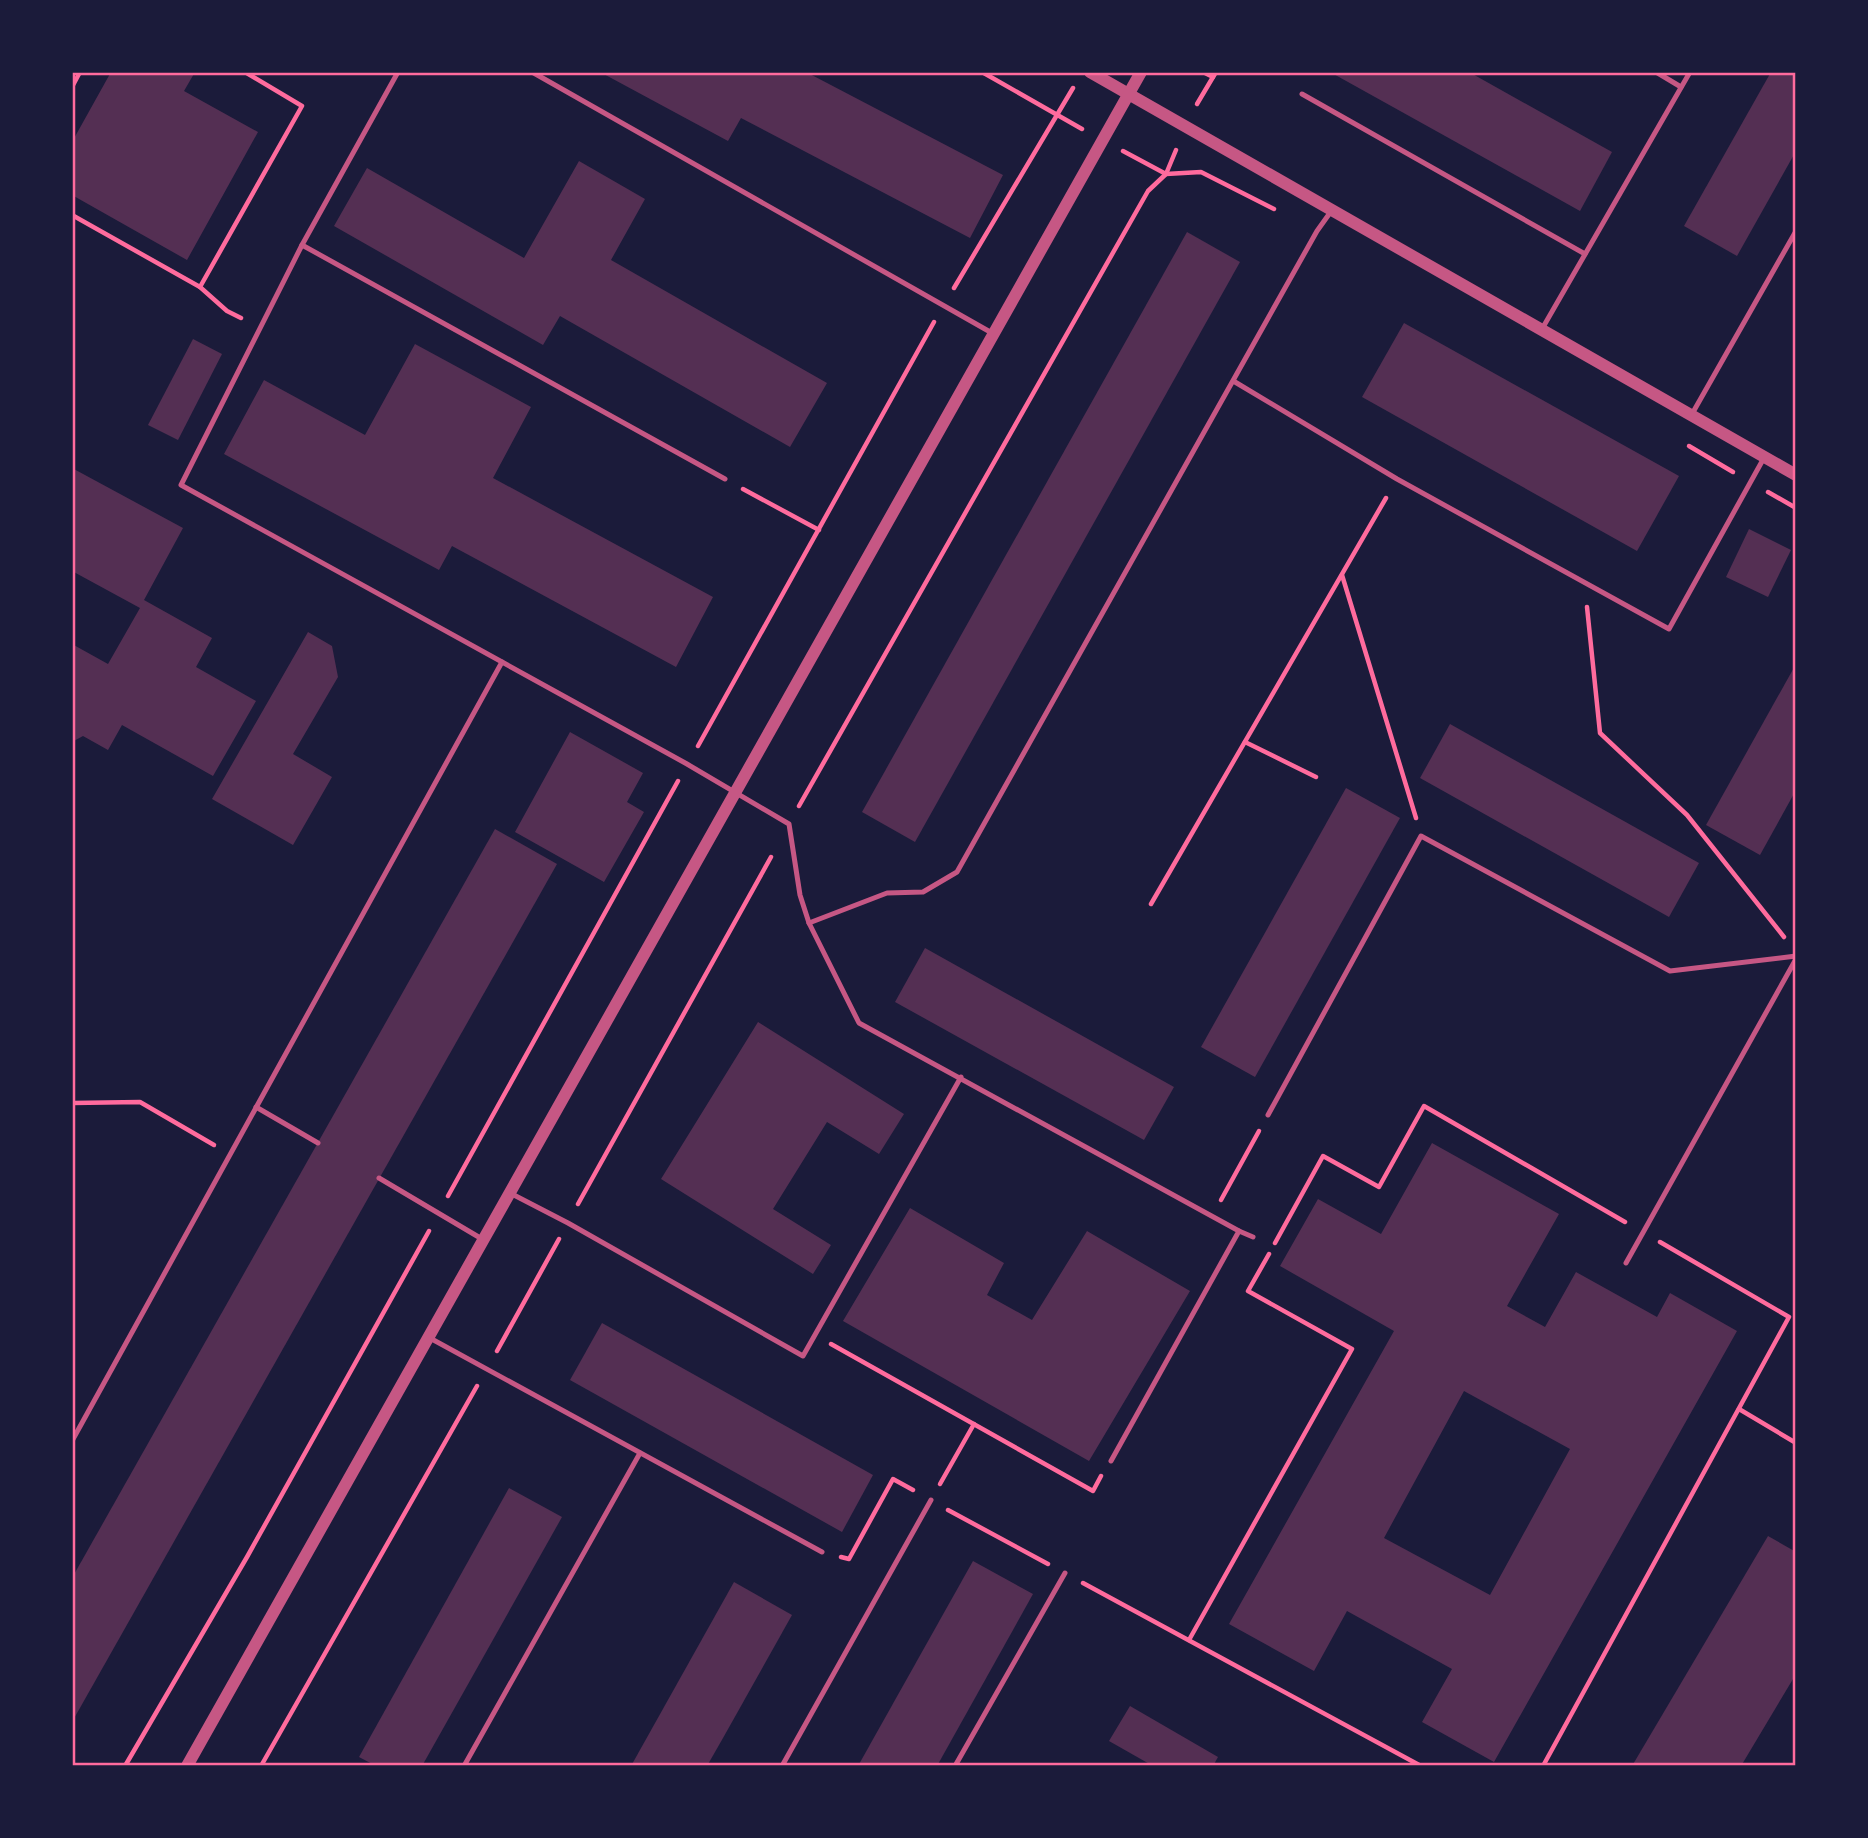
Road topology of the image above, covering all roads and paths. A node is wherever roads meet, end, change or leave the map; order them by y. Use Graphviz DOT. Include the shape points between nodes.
graph roads {
  1 [pos="80,72"];
  2 [pos="246,72"];
  3 [pos="398,72"];
  4 [pos="532,72"];
  5 [pos="982,72"];
  6 [pos="1090,72"];
  7 [pos="1141,72"];
  8 [pos="1203,72"];
  9 [pos="1656,72"];
  10 [pos="1690,72"];
  11 [pos="1213,77"];
  12 [pos="1076,83"];
  13 [pos="72,86"];
  14 [pos="1681,87"];
  15 [pos="1129,93"];
  16 [pos="1302,94"];
  17 [pos="1057,115"];
  18 [pos="1101,139"];
  19 [pos="1148,191"];
  20 [pos="1332,210"];
  21 [pos="72,215"];
  22 [pos="1317,231"];
  23 [pos="1796,231"];
  24 [pos="302,245"];
  25 [pos="1585,254"];
  26 [pos="200,287"];
  27 [pos="944,306"];
  28 [pos="246,321"];
  29 [pos="1542,329"];
  30 [pos="992,333"];
  31 [pos="1235,382"];
  32 [pos="1692,415"];
  33 [pos="1678,440"];
  34 [pos="1765,456"];
  35 [pos="1796,475"];
  36 [pos="725,479"];
  37 [pos="1398,479"];
  38 [pos="1750,482"];
  39 [pos="1796,508"];
  40 [pos="819,530"];
  41 [pos="1342,574"];
  42 [pos="1584,582"];
  43 [pos="502,662"];
  44 [pos="1245,742"];
  45 [pos="687,764"];
  46 [pos="1316,777"];
  47 [pos="736,791"];
  48 [pos="789,824"];
  49 [pos="1421,835"];
  50 [pos="1151,904"];
  51 [pos="809,923"];
  52 [pos="1788,942"];
  53 [pos="1796,958"];
  54 [pos="961,1077"];
  55 [pos="72,1103"];
  56 [pos="256,1107"];
  57 [pos="1268,1115"];
  58 [pos="318,1143"];
  59 [pos="230,1154"];
  60 [pos="379,1178"];
  61 [pos="510,1193"];
  62 [pos="439,1213"];
  63 [pos="1212,1217"];
  64 [pos="568,1223"];
  65 [pos="1239,1231"];
  66 [pos="1643,1232"];
  67 [pos="1252,1237"];
  68 [pos="484,1239"];
  69 [pos="1626,1263"];
  70 [pos="815,1335"];
  71 [pos="428,1337"];
  72 [pos="487,1369"];
  73 [pos="1739,1409"];
  74 [pos="974,1424"];
  75 [pos="72,1441"];
  76 [pos="1796,1443"];
  77 [pos="640,1453"];
  78 [pos="1111,1461"];
  79 [pos="931,1500"];
  80 [pos="821,1552"];
  81 [pos="1065,1573"];
  82 [pos="1189,1640"];
  83 [pos="125,1766"];
  84 [pos="187,1766"];
  85 [pos="261,1766"];
  86 [pos="464,1766"];
  87 [pos="782,1766"];
  88 [pos="955,1766"];
  89 [pos="1421,1766"];
  90 [pos="1543,1766"];
  1 -- 13 [label="path"];
  2 -- 26 [label="path" via="302,106"];
  3 -- 24 [label="lane"];
  4 -- 27 [label="lane"];
  5 -- 17 [label="path"];
  6 -- 15 [label="street"];
  7 -- 15 [label="street"];
  8 -- 11 [label="path"];
  9 -- 14 [label="lane"];
  10 -- 14 [label="lane"];
  12 -- 17 [label="path"];
  14 -- 25 [label="lane"];
  15 -- 18 [label="street"];
  15 -- 20 [label="street"];
  16 -- 25 [label="lane"];
  17 -- 18 [label="path"];
  17 -- 27 [label="path"];
  18 -- 22 [label="path" via="1166,174 1201,172"];
  18 -- 30 [label="street"];
  19 -- 48 [label="path"];
  20 -- 22 [label="lane"];
  20 -- 29 [label="street"];
  21 -- 26 [label="path"];
  22 -- 31 [label="lane"];
  23 -- 32 [label="lane"];
  24 -- 36 [label="lane"];
  24 -- 43 [label="lane" via="181,485"];
  25 -- 29 [label="lane"];
  26 -- 28 [label="path"];
  27 -- 30 [label="lane"];
  27 -- 40 [label="path"];
  29 -- 32 [label="street"];
  30 -- 47 [label="street"];
  31 -- 37 [label="lane"];
  31 -- 51 [label="lane" via="957,872 923,892 887,893"];
  32 -- 34 [label="street"];
  33 -- 38 [label="path"];
  34 -- 35 [label="street"];
  34 -- 38 [label="lane"];
  36 -- 40 [label="path"];
  37 -- 41 [label="path"];
  37 -- 42 [label="lane"];
  38 -- 39 [label="path"];
  38 -- 42 [label="lane" via="1668,629"];
  40 -- 45 [label="path"];
  41 -- 44 [label="path"];
  41 -- 49 [label="path"];
  42 -- 52 [label="path" via="1601,733 1687,815"];
  43 -- 45 [label="lane"];
  43 -- 56 [label="lane"];
  44 -- 46 [label="path"];
  44 -- 50 [label="path"];
  45 -- 47 [label="lane"];
  45 -- 62 [label="path"];
  47 -- 48 [label="lane"];
  47 -- 61 [label="street"];
  48 -- 51 [label="lane"];
  48 -- 64 [label="path"];
  49 -- 53 [label="lane" via="1670,971"];
  49 -- 57 [label="lane"];
  51 -- 54 [label="lane" via="859,1023"];
  53 -- 66 [label="lane"];
  54 -- 63 [label="lane"];
  54 -- 70 [label="lane"];
  55 -- 59 [label="path" via="140,1102"];
  56 -- 58 [label="lane"];
  56 -- 59 [label="lane"];
  57 -- 63 [label="path"];
  59 -- 75 [label="lane"];
  60 -- 62 [label="lane"];
  61 -- 64 [label="lane"];
  61 -- 68 [label="street"];
  62 -- 68 [label="lane"];
  62 -- 83 [label="path"];
  63 -- 65 [label="lane"];
  64 -- 70 [label="lane" via="803,1356"];
  64 -- 72 [label="path"];
  65 -- 67 [label="lane"];
  65 -- 78 [label="lane"];
  66 -- 69 [label="lane"];
  66 -- 73 [label="path" via="1789,1317"];
  66 -- 82 [label="path" via="1424,1106 1379,1187 1323,1156 1248,1291 1352,1349"];
  68 -- 71 [label="street"];
  70 -- 74 [label="path"];
  71 -- 72 [label="lane"];
  71 -- 84 [label="street"];
  72 -- 77 [label="lane"];
  72 -- 85 [label="path"];
  73 -- 76 [label="path"];
  73 -- 90 [label="path"];
  74 -- 78 [label="path" via="1093,1491"];
  74 -- 79 [label="path"];
  77 -- 80 [label="lane"];
  77 -- 86 [label="lane"];
  79 -- 80 [label="path" via="893,1479 849,1559"];
  79 -- 81 [label="path"];
  79 -- 87 [label="lane"];
  81 -- 82 [label="path"];
  81 -- 88 [label="lane"];
  82 -- 89 [label="path"];
}
